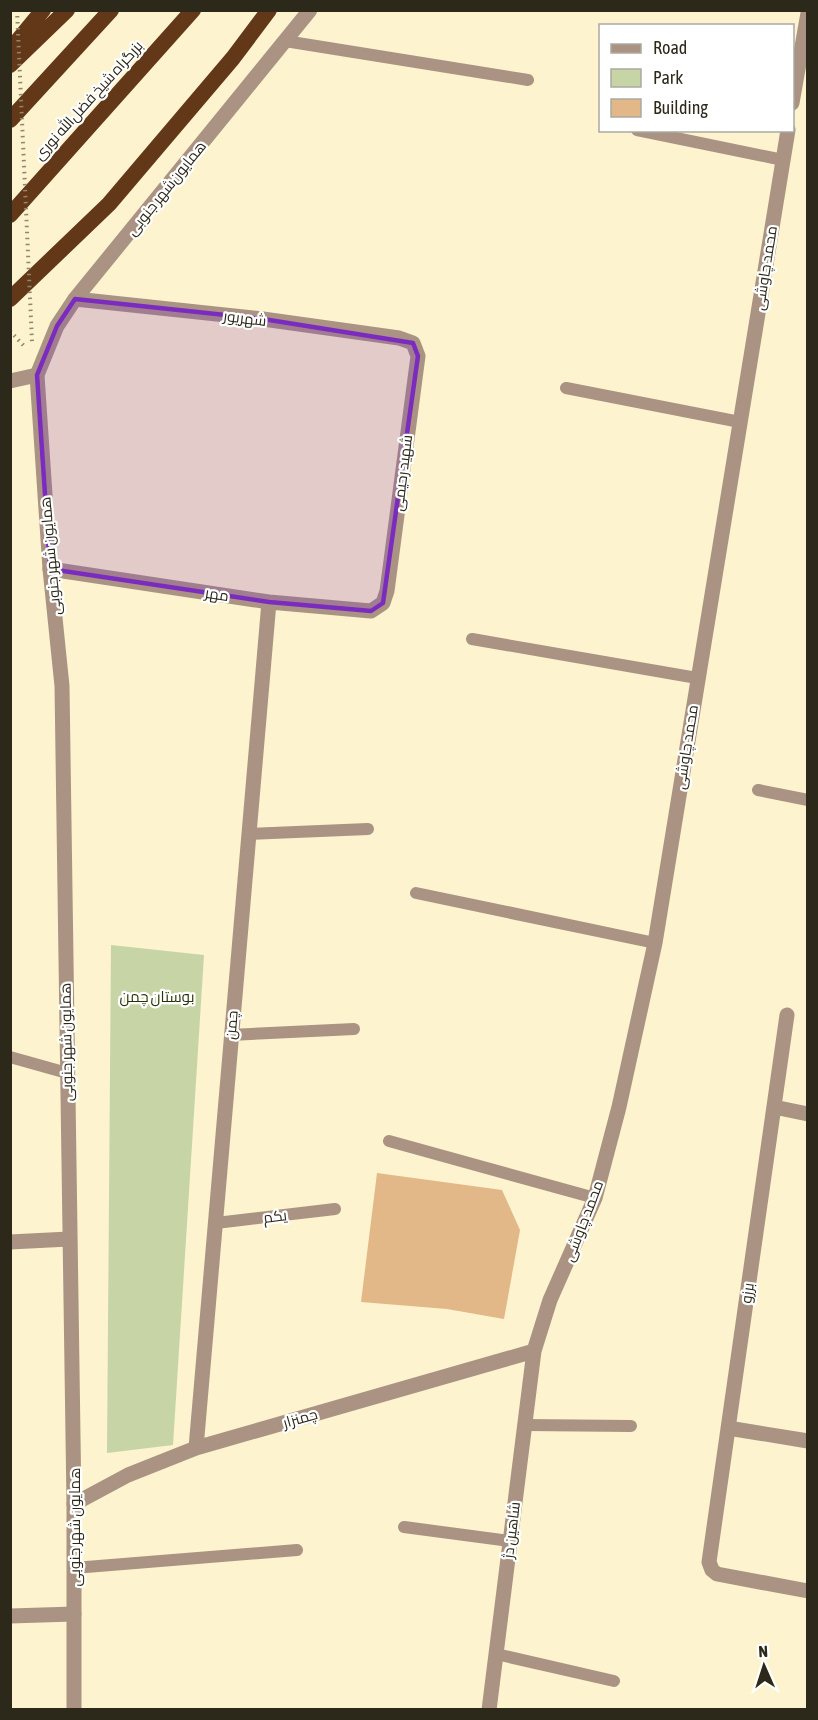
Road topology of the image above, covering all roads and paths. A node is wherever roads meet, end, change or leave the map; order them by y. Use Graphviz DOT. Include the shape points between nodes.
graph roads {
  1 [pos="17,10"];
  2 [pos="43,10"];
  3 [pos="67,10"];
  4 [pos="111,10"];
  5 [pos="193,10"];
  6 [pos="269,10"];
  7 [pos="310,10"];
  8 [pos="807,14"];
  9 [pos="285,41"];
  10 [pos="10,50"];
  11 [pos="10,65"];
  12 [pos="528,80"];
  13 [pos="794,92"];
  14 [pos="10,120"];
  15 [pos="647,132"];
  16 [pos="788,132"];
  17 [pos="783,160"];
  18 [pos="10,215"];
  19 [pos="10,299"];
  20 [pos="75,299"];
  21 [pos="10,331"];
  22 [pos="32,342"];
  23 [pos="413,343"];
  24 [pos="26,348"];
  25 [pos="37,375"];
  26 [pos="10,381"];
  27 [pos="566,388"];
  28 [pos="740,422"];
  29 [pos="50,569"];
  30 [pos="268,602"];
  31 [pos="383,603"];
  32 [pos="472,639"];
  33 [pos="697,678"];
  34 [pos="758,790"];
  35 [pos="807,800"];
  36 [pos="368,829"];
  37 [pos="248,834"];
  38 [pos="416,893"];
  39 [pos="655,942"];
  40 [pos="787,1015"];
  41 [pos="354,1029"];
  42 [pos="230,1035"];
  43 [pos="10,1057"];
  44 [pos="67,1073"];
  45 [pos="774,1107"];
  46 [pos="807,1114"];
  47 [pos="389,1141"];
  48 [pos="595,1198"];
  49 [pos="334,1209"];
  50 [pos="216,1223"];
  51 [pos="69,1239"];
  52 [pos="10,1242"];
  53 [pos="534,1351"];
  54 [pos="525,1425"];
  55 [pos="631,1426"];
  56 [pos="728,1428"];
  57 [pos="807,1441"];
  58 [pos="196,1448"];
  59 [pos="74,1504"];
  60 [pos="404,1527"];
  61 [pos="510,1541"];
  62 [pos="297,1550"];
  63 [pos="74,1568"];
  64 [pos="807,1591"];
  65 [pos="74,1614"];
  66 [pos="10,1616"];
  67 [pos="496,1654"];
  68 [pos="614,1681"];
  69 [pos="74,1710"];
  70 [pos="489,1710"];
  1 -- 22 [label="path, bridge"];
  2 -- 10 [label="highway"];
  3 -- 11 [label="highway"];
  4 -- 14 [label="highway"];
  5 -- 18 [label="highway, بزرگراه شیخ فضل‌الله نوری"];
  6 -- 19 [label="highway" via="109,204"];
  7 -- 9 [label="street, همایون‌شهر جنوبی"];
  8 -- 13 [label="street"];
  9 -- 12 [label="lane"];
  9 -- 20 [label="street, همایون‌شهر جنوبی"];
  15 -- 17 [label="lane"];
  16 -- 17 [label="street, محمد چاوشی"];
  17 -- 28 [label="street, محمد چاوشی"];
  20 -- 23 [label="street, شهریور" via="262,319"];
  20 -- 25 [label="street, همایون‌شهر جنوبی" via="57,326"];
  21 -- 24 [label="path"];
  23 -- 31 [label="street, شهید رحیمی" via="418,356"];
  25 -- 26 [label="street"];
  25 -- 29 [label="street, همایون‌ شهر جنوبی"];
  27 -- 28 [label="lane"];
  28 -- 33 [label="street, محمد چاوشی"];
  29 -- 30 [label="street, مهر"];
  29 -- 44 [label="street, همایون‌ شهر جنوبی" via="62,686"];
  30 -- 31 [label="street, مهر" via="372,611"];
  30 -- 37 [label="street, چمن"];
  32 -- 33 [label="lane"];
  33 -- 39 [label="street, محمد چاوشی"];
  34 -- 35 [label="lane"];
  36 -- 37 [label="lane"];
  37 -- 42 [label="street, چمن"];
  38 -- 39 [label="lane"];
  39 -- 48 [label="street, محمد چاوشی"];
  40 -- 45 [label="street, برزو"];
  41 -- 42 [label="lane"];
  42 -- 50 [label="street, چمن"];
  43 -- 44 [label="lane"];
  44 -- 51 [label="street, همایون‌ شهر جنوبی"];
  45 -- 46 [label="street"];
  45 -- 56 [label="street, برزو"];
  47 -- 48 [label="lane"];
  48 -- 53 [label="street, محمد چاوشی" via="550,1300"];
  49 -- 50 [label="lane, یکم"];
  50 -- 58 [label="street, چمن"];
  51 -- 52 [label="street"];
  51 -- 59 [label="street, همایون‌ شهر جنوبی"];
  53 -- 54 [label="street, شاهین دژ"];
  53 -- 58 [label="street, چمنزار"];
  54 -- 55 [label="lane"];
  54 -- 61 [label="street, شاهین دژ"];
  56 -- 57 [label="street"];
  56 -- 64 [label="street, برزو" via="709,1562 712,1570"];
  58 -- 59 [label="street, چمنزار" via="128,1475"];
  59 -- 63 [label="street, همایون‌ شهر جنوبی"];
  60 -- 61 [label="lane"];
  61 -- 67 [label="street, شاهین دژ"];
  62 -- 63 [label="lane"];
  63 -- 65 [label="street, همایون‌ شهر جنوبی"];
  65 -- 66 [label="street"];
  65 -- 69 [label="street, همایون‌ شهر جنوبی"];
  67 -- 68 [label="lane"];
  67 -- 70 [label="street, شاهین دژ"];
}
